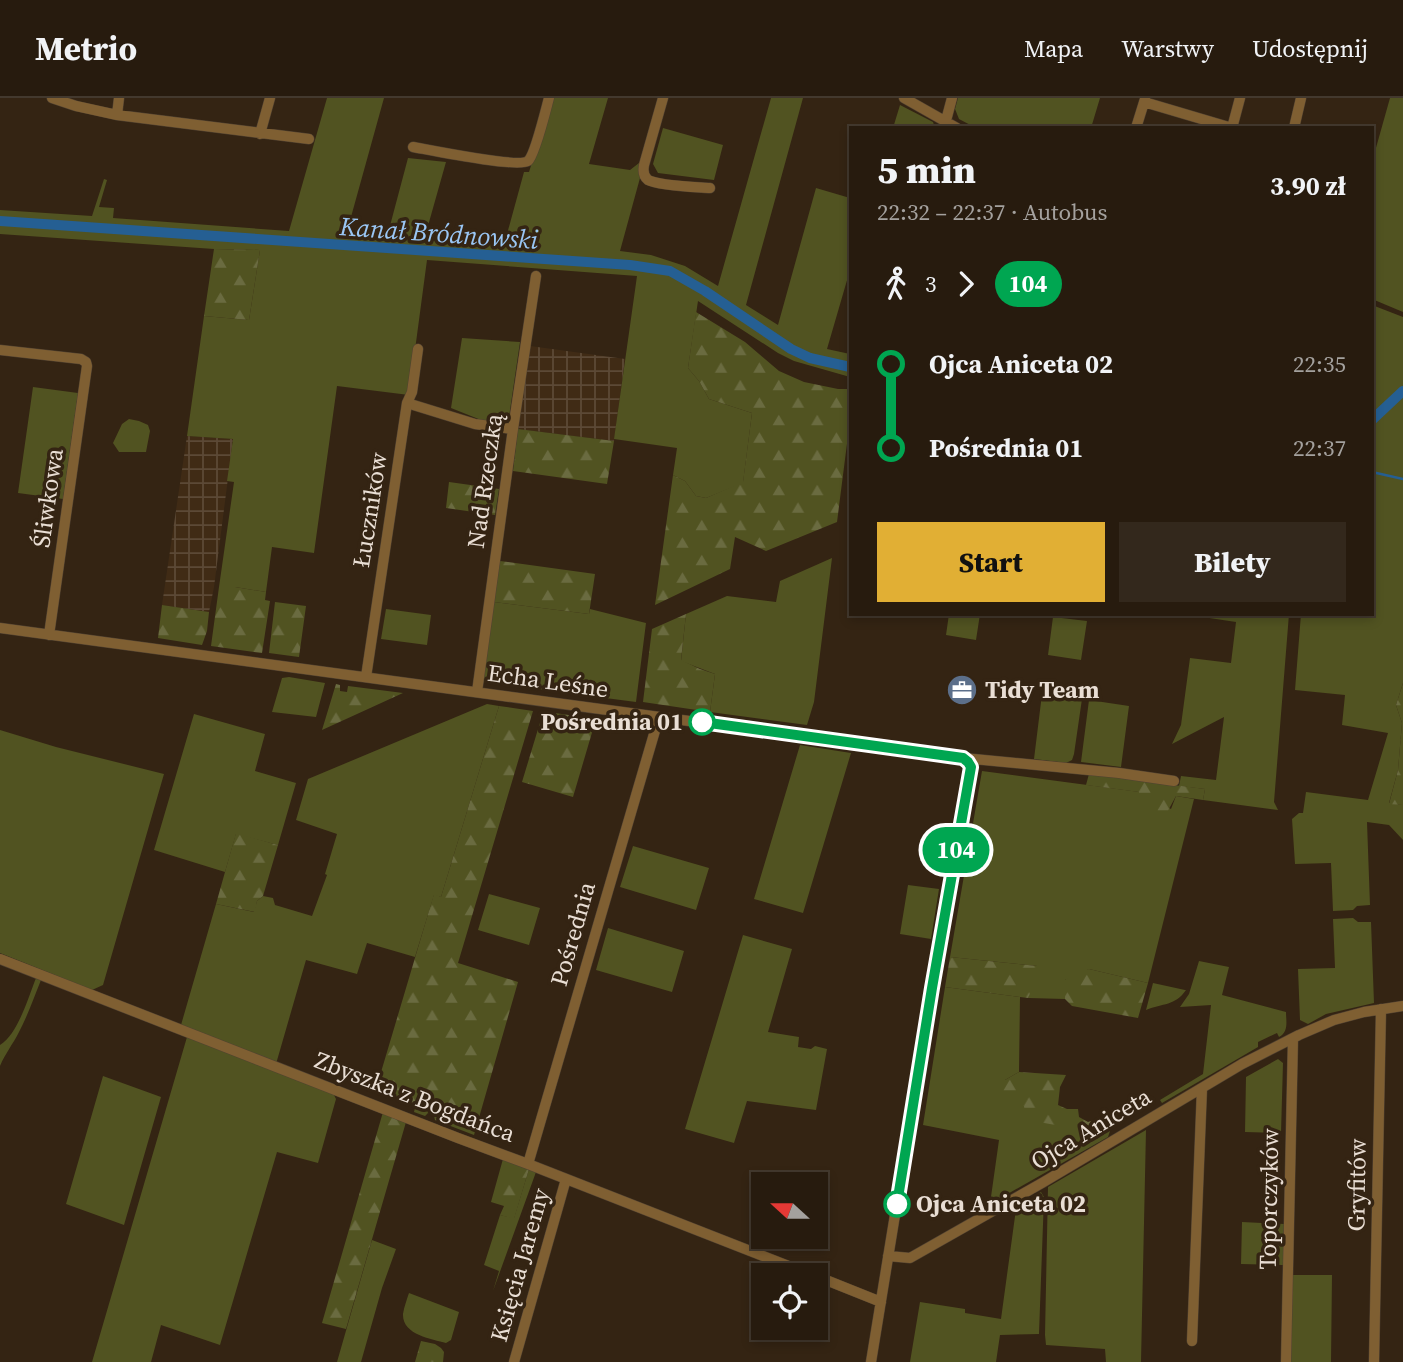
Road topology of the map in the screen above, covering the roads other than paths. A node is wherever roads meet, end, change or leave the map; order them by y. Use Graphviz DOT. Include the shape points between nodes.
graph roads {
  1 [pos="52,98"];
  2 [pos="119,98"];
  3 [pos="270,98"];
  4 [pos="549,98"];
  5 [pos="663,98"];
  6 [pos="904,98"];
  7 [pos="953,98"];
  8 [pos="1240,98"];
  9 [pos="1301,98"];
  10 [pos="1144,100"];
  11 [pos="117,116"];
  12 [pos="945,125"];
  13 [pos="1137,126"];
  14 [pos="1226,126"];
  15 [pos="1233,126"];
  16 [pos="1294,126"];
  17 [pos="260,134"];
  18 [pos="309,139"];
  19 [pos="413,147"];
  20 [pos="710,188"];
  21 [pos="537,276"];
  22 [pos="418,349"];
  23 [pos="0,350"];
  24 [pos="407,403"];
  25 [pos="513,429"];
  26 [pos="0,628"];
  27 [pos="49,635"];
  28 [pos="366,677"];
  29 [pos="477,692"];
  30 [pos="659,717"];
  31 [pos="963,758"];
  32 [pos="1174,781"];
  33 [pos="0,959"];
  34 [pos="1403,1006"];
  35 [pos="1381,1009"];
  36 [pos="1293,1038"];
  37 [pos="1202,1088"];
  38 [pos="528,1164"];
  39 [pos="566,1179"];
  40 [pos="888,1256"];
  41 [pos="782,1263"];
  42 [pos="828,1281"];
  43 [pos="881,1302"];
  44 [pos="1192,1340"];
  45 [pos="514,1362"];
  46 [pos="871,1362"];
  47 [pos="1286,1362"];
  48 [pos="1374,1362"];
  1 -- 11 [label="street"];
  2 -- 11 [label="street"];
  3 -- 17 [label="street"];
  4 -- 19 [label="street" via="530,159 523,162"];
  5 -- 20 [label="street" via="644,175 678,186"];
  6 -- 12 [label="street"];
  7 -- 12 [label="street"];
  8 -- 15 [label="street"];
  9 -- 16 [label="street"];
  10 -- 13 [label="street"];
  10 -- 14 [label="street"];
  11 -- 17 [label="street"];
  17 -- 18 [label="street"];
  21 -- 25 [label="street, Nad Rzeczką"];
  22 -- 24 [label="street, Łuczników"];
  23 -- 27 [label="street, Śliwkowa" via="81,359 88,366"];
  24 -- 25 [label="street" via="475,424"];
  24 -- 28 [label="street, Łuczników"];
  25 -- 29 [label="street, Nad Rzeczką"];
  26 -- 27 [label="street, Echa Leśne"];
  27 -- 28 [label="street, Echa Leśne"];
  28 -- 29 [label="street, Echa Leśne"];
  29 -- 30 [label="street, Echa Leśne"];
  30 -- 31 [label="street, Echa Leśne"];
  30 -- 38 [label="street, Pośrednia"];
  31 -- 32 [label="street, Echa Leśne"];
  31 -- 40 [label="street" via="971,767"];
  33 -- 38 [label="street, Zbyszka z Bogdańca"];
  34 -- 35 [label="street, Ojca Aniceta"];
  35 -- 36 [label="street, Ojca Aniceta" via="1334,1020"];
  35 -- 48 [label="street, Gryfitów"];
  36 -- 37 [label="street, Ojca Aniceta"];
  36 -- 47 [label="street, Toporczyków"];
  37 -- 40 [label="street, Ojca Aniceta" via="910,1258"];
  37 -- 44 [label="street"];
  38 -- 39 [label="street, Zbyszka z Bogdańca"];
  39 -- 41 [label="street, Zbyszka z Bogdańca"];
  39 -- 45 [label="street, Księcia Jaremy"];
  40 -- 43 [label="street"];
  42 -- 43 [label="street, Zbyszka z Bogdańca"];
  43 -- 46 [label="street"];
}
